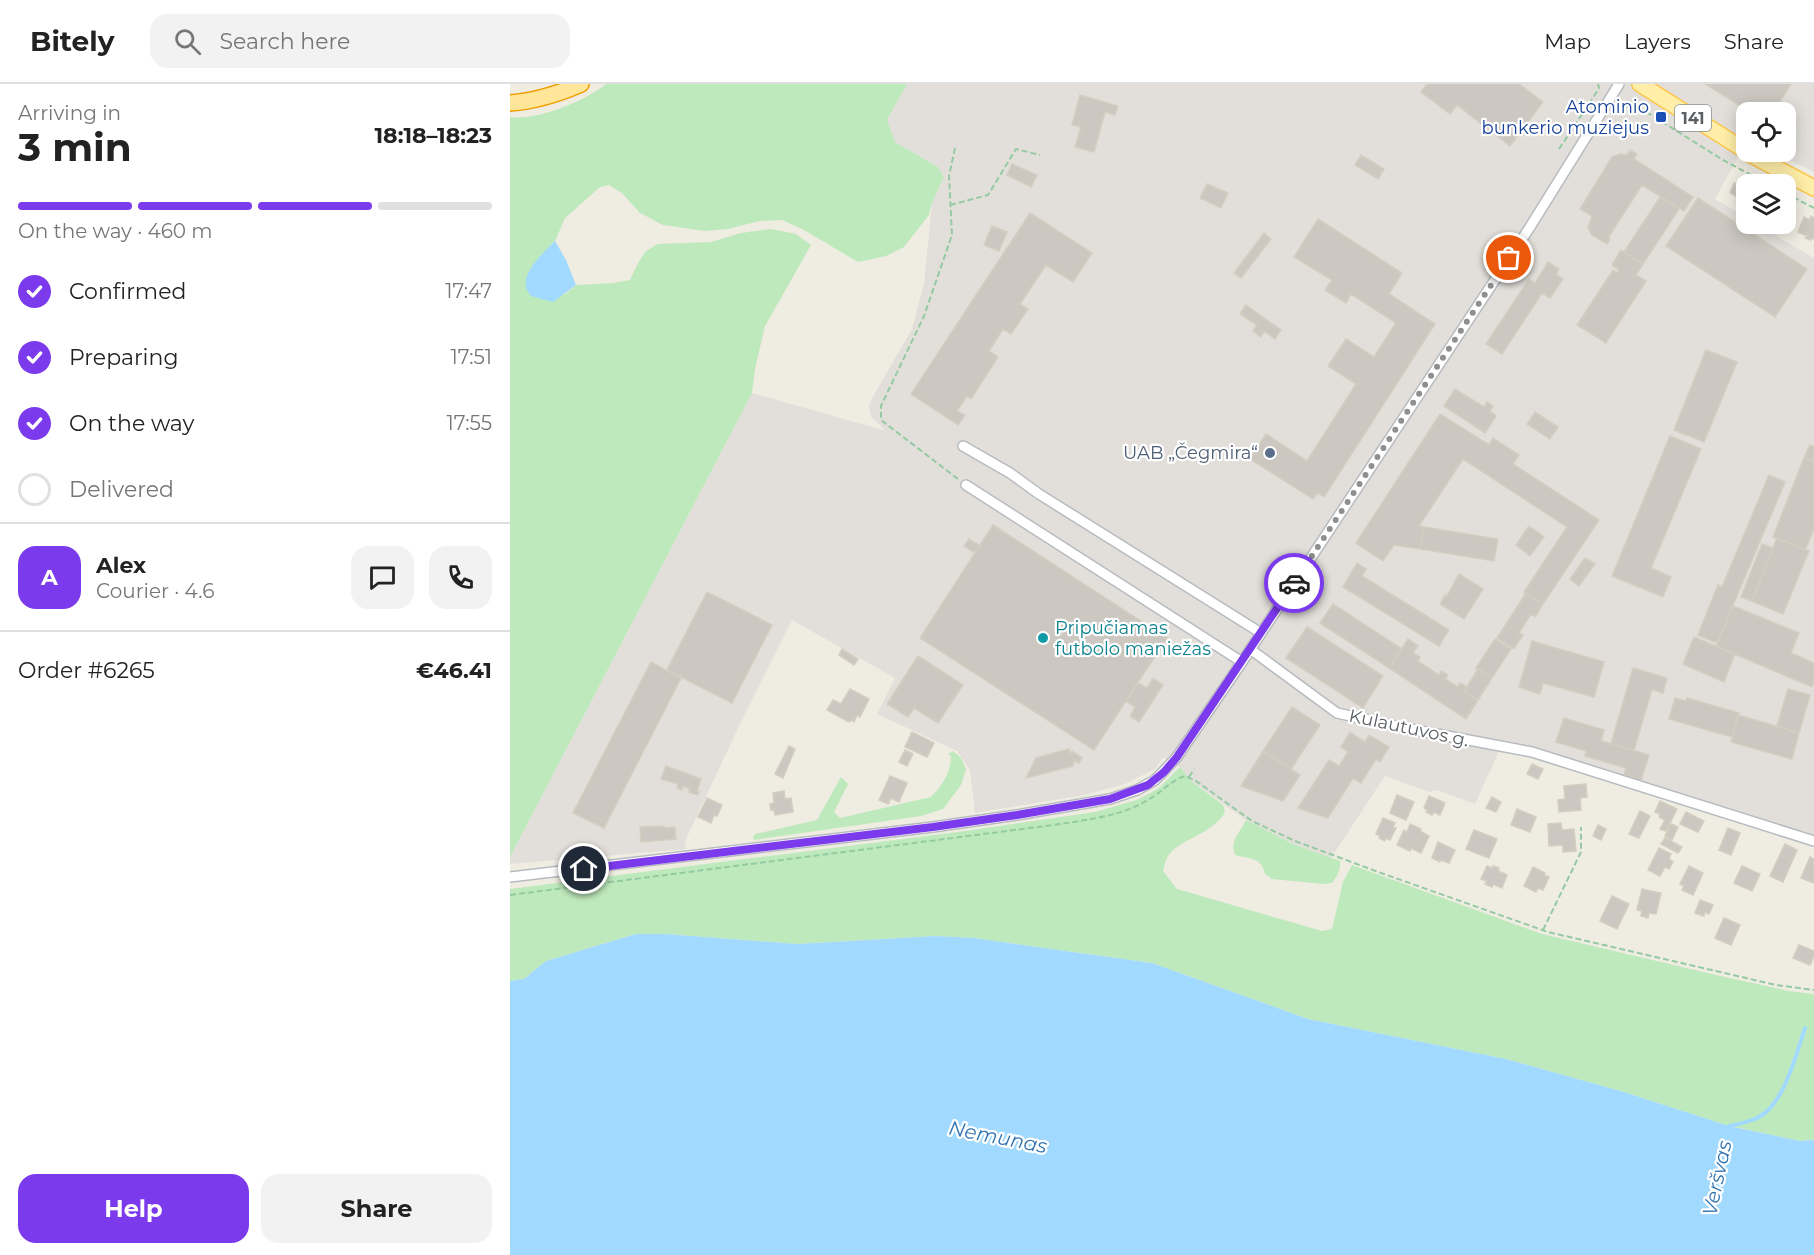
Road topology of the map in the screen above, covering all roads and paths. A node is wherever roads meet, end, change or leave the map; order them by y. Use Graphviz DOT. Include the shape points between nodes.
graph roads {
  1 [pos="581,84"];
  2 [pos="1598,84"];
  3 [pos="1619,84"];
  4 [pos="1640,84"];
  5 [pos="1596,93"];
  6 [pos="1610,101"];
  7 [pos="510,103"];
  8 [pos="1736,145"];
  9 [pos="955,148"];
  10 [pos="1559,149"];
  11 [pos="1040,155"];
  12 [pos="1766,162"];
  13 [pos="1749,174"];
  14 [pos="1814,188"];
  15 [pos="1796,198"];
  16 [pos="950,205"];
  17 [pos="1814,207"];
  18 [pos="963,446"];
  19 [pos="966,485"];
  20 [pos="1261,633"];
  21 [pos="1250,649"];
  22 [pos="1242,662"];
  23 [pos="1194,769"];
  24 [pos="1189,777"];
  25 [pos="1581,827"];
  26 [pos="1814,841"];
  27 [pos="510,877"];
  28 [pos="510,895"];
  29 [pos="1543,930"];
  30 [pos="1814,989"];
  1 -- 7 [label="highway" via="533,101"];
  2 -- 5 [label="path"];
  3 -- 6 [label="street"];
  4 -- 8 [label="main road, 141"];
  5 -- 6 [label="path"];
  5 -- 10 [label="path"];
  6 -- 13 [label="path" via="1622,109 1632,103"];
  6 -- 20 [label="street"];
  9 -- 16 [label="path" via="949,176"];
  11 -- 16 [label="path" via="1016,149 988,195"];
  12 -- 14 [label="main road, 141"];
  15 -- 17 [label="path"];
  16 -- 19 [label="path" via="951,235 924,316 881,406 881,420"];
  18 -- 20 [label="street"];
  19 -- 22 [label="street"];
  20 -- 21 [label="street"];
  21 -- 22 [label="street"];
  21 -- 26 [label="street, Kulautuvos g." via="1337,713 1533,752"];
  22 -- 27 [label="street" via="1170,765 1148,785 1110,799 933,827"];
  23 -- 24 [label="path"];
  24 -- 28 [label="path" via="1181,777 1134,807 1061,824"];
  24 -- 29 [label="path" via="1252,820 1295,841"];
  25 -- 29 [label="path" via="1581,852"];
  29 -- 30 [label="path" via="1776,985"];
}
